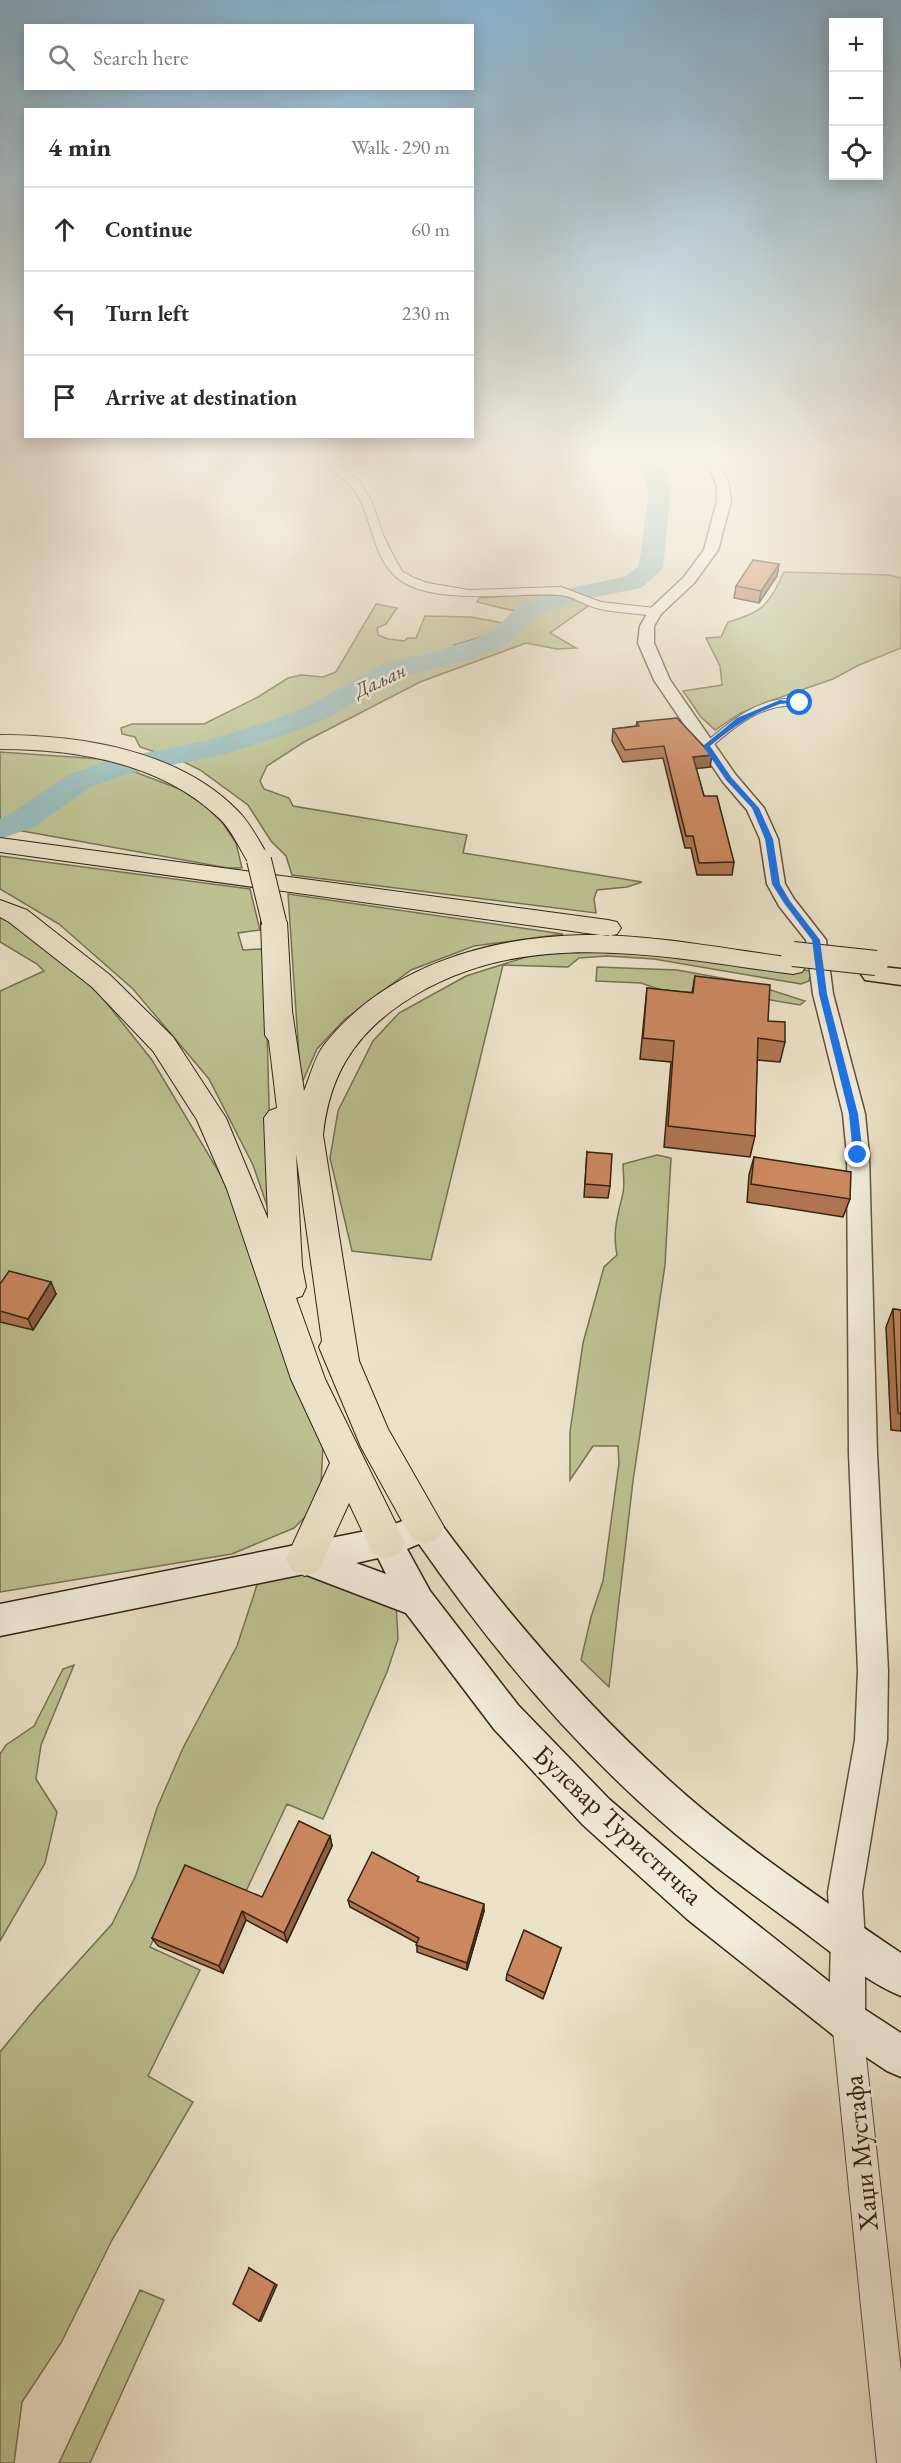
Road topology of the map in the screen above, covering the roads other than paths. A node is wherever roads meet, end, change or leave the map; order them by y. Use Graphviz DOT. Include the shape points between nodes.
graph roads {
  1 [pos="398,573"];
  2 [pos="694,573"];
  3 [pos="655,612"];
  4 [pos="800,703"];
  5 [pos="0,742"];
  6 [pos="707,746"];
  7 [pos="6,846"];
  8 [pos="0,908"];
  9 [pos="793,961"];
  10 [pos="884,968"];
  11 [pos="901,977"];
  12 [pos="279,1013"];
  13 [pos="343,1367"];
  14 [pos="308,1379"];
  15 [pos="348,1463"];
  16 [pos="425,1527"];
  17 [pos="386,1542"];
  18 [pos="305,1559"];
  19 [pos="418,1602"];
  20 [pos="0,1620"];
  21 [pos="848,1940"];
  22 [pos="901,1976"];
  23 [pos="848,2021"];
  24 [pos="901,2057"];
  25 [pos="894,2463"];
  1 -- 3 [label="street" via="425,586 469,594 552,591"];
  2 -- 3 [label="street"];
  3 -- 6 [label="street" via="647,626 646,644 662,680"];
  4 -- 6 [label="lane" via="782,701 739,719"];
  5 -- 12 [label="highway, bridge" via="112,754 187,782 229,815 259,860 274,922"];
  6 -- 21 [label="street" via="755,808 769,839 776,884 816,940 823,994 854,1114 873,1671 871,1740 845,1892"];
  7 -- 9 [label="highway"];
  7 -- 9 [label="highway" via="220,873"];
  8 -- 14 [label="highway" via="18,916 101,981 163,1044 211,1118 242,1189"];
  9 -- 10 [label="highway"];
  9 -- 13 [label="highway" via="586,943 531,946 463,962 415,982 375,1008 334,1052 311,1108 308,1134"];
  10 -- 11 [label="main road"];
  12 -- 13 [label="highway" via="312,1273"];
  12 -- 14 [label="highway" via="286,1266"];
  13 -- 16 [label="highway" via="374,1436"];
  14 -- 15 [label="highway"];
  15 -- 17 [label="highway"];
  15 -- 18 [label="highway"];
  16 -- 17 [label="main road"];
  16 -- 21 [label="main road, Булевар Туристичка" via="468,1589 529,1664 598,1737 674,1810"];
  17 -- 18 [label="main road"];
  17 -- 19 [label="main road, Булевар Туристичка"];
  18 -- 19 [label="main road"];
  18 -- 20 [label="main road"];
  19 -- 23 [label="main road, Булевар Туристичка" via="506,1716 596,1812 701,1905"];
  21 -- 22 [label="main road, Булевар Туристичка"];
  21 -- 23 [label="street"];
  23 -- 24 [label="main road, Булевар Туристичка"];
  23 -- 25 [label="street, Хаџи Мустафа"];
}
